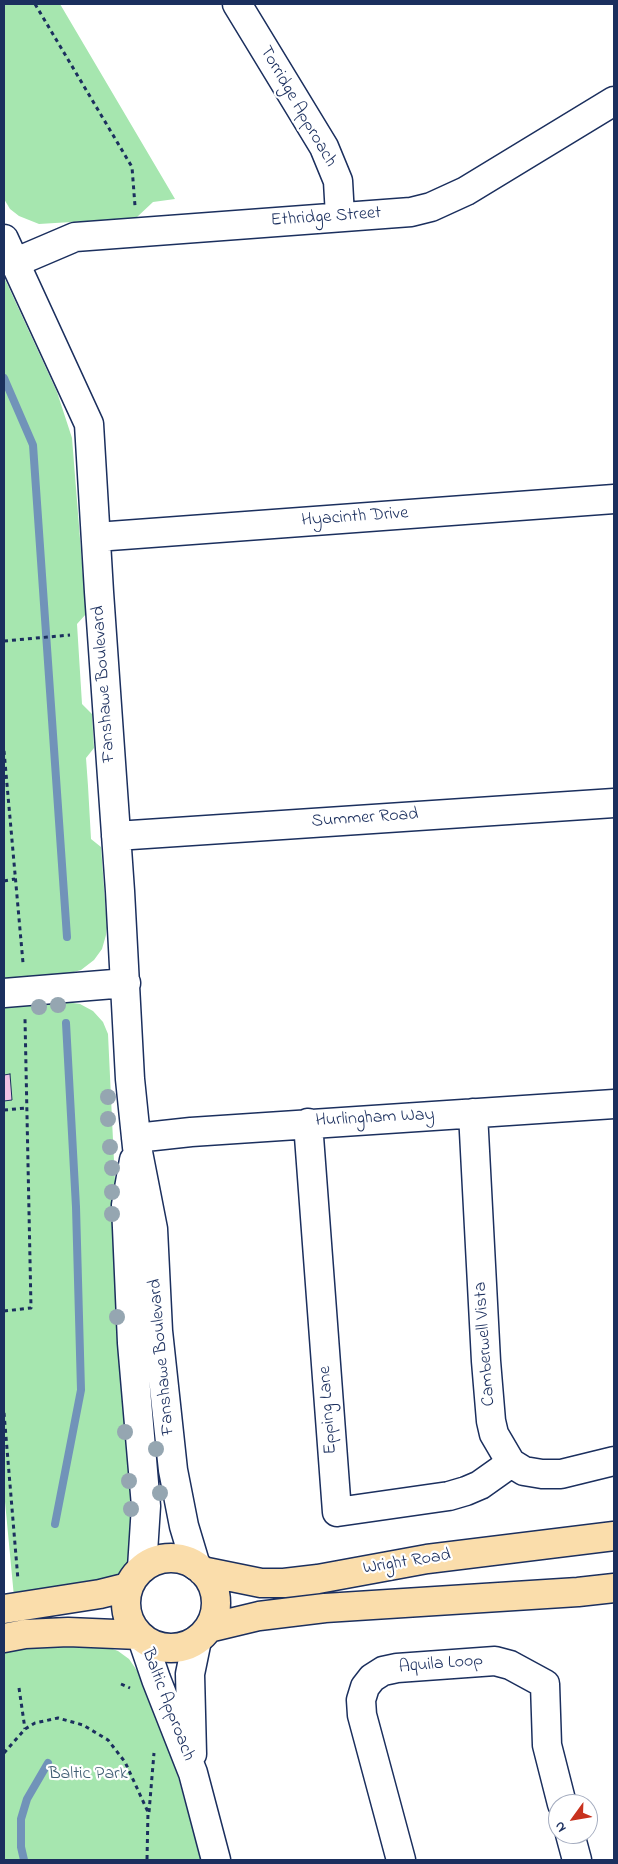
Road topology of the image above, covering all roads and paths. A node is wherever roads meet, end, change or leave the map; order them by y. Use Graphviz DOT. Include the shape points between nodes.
graph roads {
  1 [pos="35,4"];
  2 [pos="237,4"];
  3 [pos="614,100"];
  4 [pos="135,206"];
  5 [pos="340,216"];
  6 [pos="9,251"];
  7 [pos="614,499"];
  8 [pos="96,537"];
  9 [pos="70,635"];
  10 [pos="4,641"];
  11 [pos="4,751"];
  12 [pos="614,803"];
  13 [pos="116,836"];
  14 [pos="4,880"];
  15 [pos="15,880"];
  16 [pos="23,963"];
  17 [pos="126,983"];
  18 [pos="4,993"];
  19 [pos="25,1018"];
  20 [pos="614,1104"];
  21 [pos="26,1108"];
  22 [pos="4,1110"];
  23 [pos="473,1114"];
  24 [pos="308,1123"];
  25 [pos="136,1142"];
  26 [pos="4,1311"];
  27 [pos="4,1413"];
  28 [pos="614,1461"];
  29 [pos="511,1463"];
  30 [pos="614,1536"];
  31 [pos="199,1568"];
  32 [pos="135,1578"];
  33 [pos="19,1584"];
  34 [pos="614,1588"];
  35 [pos="4,1610"];
  36 [pos="203,1634"];
  37 [pos="140,1636"];
  38 [pos="4,1638"];
  39 [pos="121,1684"];
  40 [pos="19,1688"];
  41 [pos="131,1689"];
  42 [pos="25,1729"];
  43 [pos="158,1746"];
  44 [pos="4,1753"];
  45 [pos="193,1773"];
  46 [pos="560,1794"];
  47 [pos="148,1812"];
  48 [pos="573,1844"];
  49 [pos="147,1860"];
  50 [pos="216,1860"];
  51 [pos="401,1860"];
  52 [pos="577,1860"];
  1 -- 4 [label="path" via="132,167"];
  2 -- 5 [label="street, Torridge Approach" via="324,147 338,181"];
  3 -- 5 [label="street, Ethridge Street" via="444,202 411,212"];
  5 -- 6 [label="street, Ethridge Street" via="75,237"];
  6 -- 8 [label="street, Fanshawe Boulevard" via="89,424"];
  7 -- 8 [label="street, Hyacinth Drive"];
  8 -- 13 [label="street, Fanshawe Boulevard"];
  9 -- 10 [label="path"];
  11 -- 15 [label="path"];
  12 -- 13 [label="street, Summer Road"];
  13 -- 17 [label="street, Fanshawe Boulevard"];
  14 -- 15 [label="path"];
  15 -- 16 [label="path"];
  17 -- 18 [label="street"];
  17 -- 25 [label="street, Fanshawe Boulevard"];
  19 -- 21 [label="path"];
  20 -- 23 [label="street, Hurlingham Way"];
  21 -- 22 [label="path"];
  21 -- 26 [label="path" via="31,1308"];
  23 -- 24 [label="street, Hurlingham Way"];
  23 -- 29 [label="street, Camberwell Vista" via="491,1421 498,1444"];
  24 -- 25 [label="street, Hurlingham Way" via="191,1132"];
  24 -- 29 [label="street, Epping Lane" via="337,1512 466,1492"];
  25 -- 31 [label="street, Fanshawe Boulevard" via="153,1229 158,1331 173,1470 184,1526"];
  25 -- 32 [label="street, Fanshawe Boulevard" via="126,1205 132,1343 146,1506"];
  27 -- 33 [label="path"];
  28 -- 29 [label="street" via="562,1474 524,1471"];
  30 -- 31 [label="main road, Wright Road" via="427,1559 284,1583 261,1583"];
  31 -- 32 [label="main road" via="183,1560 169,1558 154,1561"];
  31 -- 36 [label="main road" via="209,1579 215,1598 215,1608"];
  32 -- 35 [label="main road" via="100,1594"];
  32 -- 37 [label="main road" via="126,1597 127,1613"];
  34 -- 36 [label="main road, Wright Road" via="325,1608 259,1616"];
  36 -- 37 [label="main road" via="188,1645 170,1648 150,1643"];
  36 -- 45 [label="street, Baltic Approach" via="190,1674"];
  37 -- 38 [label="main road" via="68,1632"];
  37 -- 45 [label="street, Baltic Approach"];
  39 -- 41 [label="path"];
  40 -- 42 [label="path"];
  42 -- 44 [label="path"];
  42 -- 47 [label="path" via="35,1723 58,1718 83,1725 108,1740 125,1762"];
  43 -- 47 [label="path"];
  45 -- 50 [label="street, Baltic Approach"];
  46 -- 51 [label="street, Aquila Loop" via="547,1744 545,1684 510,1665 495,1661 383,1671 365,1687 361,1700 362,1714"];
  47 -- 49 [label="path"];
  48 -- 52 [label="street"];
}
